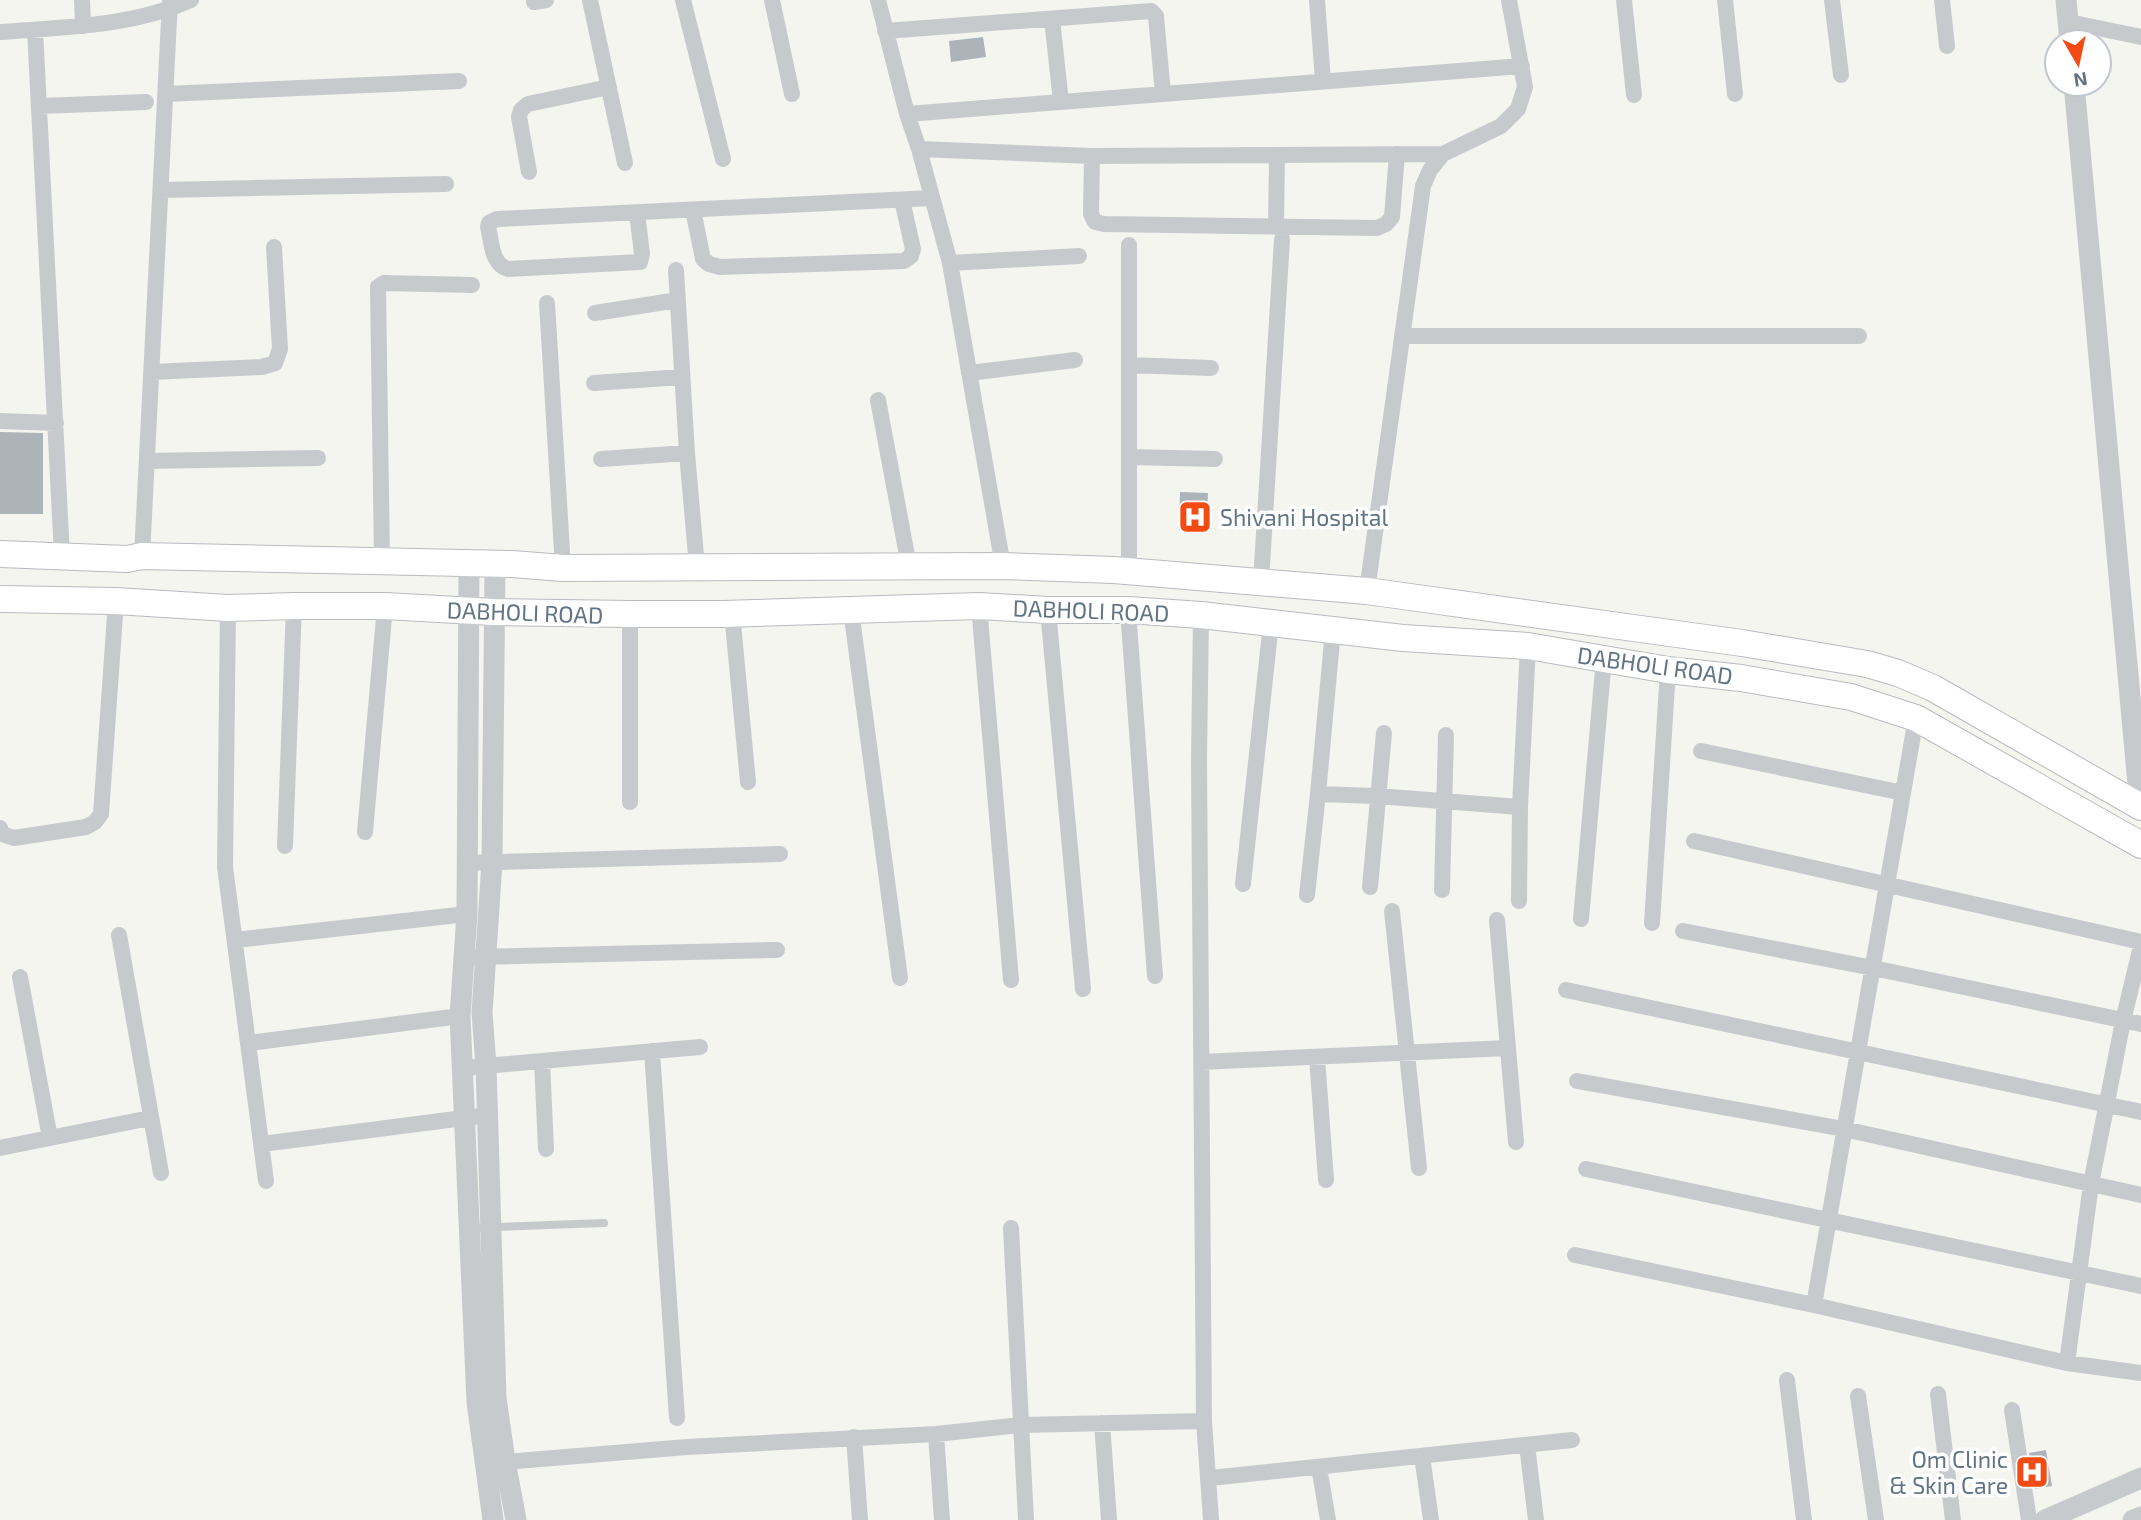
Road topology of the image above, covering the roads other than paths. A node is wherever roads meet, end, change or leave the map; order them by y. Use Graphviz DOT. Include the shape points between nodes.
graph roads {
  1 [pos="82,0"];
  2 [pos="191,0"];
  3 [pos="590,0"];
  4 [pos="683,0"];
  5 [pos="772,0"];
  6 [pos="878,0"];
  7 [pos="1317,0"];
  8 [pos="1509,0"];
  9 [pos="1624,0"];
  10 [pos="1725,0"];
  11 [pos="1832,0"];
  12 [pos="1942,0"];
  13 [pos="2066,0"];
  14 [pos="170,5"];
  15 [pos="1052,19"];
  16 [pos="83,26"];
  17 [pos="2069,28"];
  18 [pos="35,30"];
  19 [pos="885,31"];
  20 [pos="0,32"];
  21 [pos="2113,35"];
  22 [pos="2141,37"];
  23 [pos="1947,46"];
  24 [pos="1522,66"];
  25 [pos="1841,75"];
  26 [pos="459,81"];
  27 [pos="1323,81"];
  28 [pos="609,87"];
  29 [pos="166,94"];
  30 [pos="792,94"];
  31 [pos="1163,94"];
  32 [pos="1735,94"];
  33 [pos="1634,95"];
  34 [pos="2075,98"];
  35 [pos="146,102"];
  36 [pos="1061,102"];
  37 [pos="39,106"];
  38 [pos="907,114"];
  39 [pos="919,149"];
  40 [pos="1397,154"];
  41 [pos="1443,154"];
  42 [pos="1277,155"];
  43 [pos="1092,156"];
  44 [pos="723,159"];
  45 [pos="625,163"];
  46 [pos="529,172"];
  47 [pos="446,184"];
  48 [pos="161,190"];
  49 [pos="932,198"];
  50 [pos="902,200"];
  51 [pos="693,210"];
  52 [pos="637,213"];
  53 [pos="1279,233"];
  54 [pos="1129,244"];
  55 [pos="274,247"];
  56 [pos="1079,256"];
  57 [pos="950,263"];
  58 [pos="676,270"];
  59 [pos="472,285"];
  60 [pos="678,300"];
  61 [pos="547,303"];
  62 [pos="595,313"];
  63 [pos="1402,335"];
  64 [pos="1858,336"];
  65 [pos="1074,360"];
  66 [pos="1129,365"];
  67 [pos="1212,368"];
  68 [pos="152,372"];
  69 [pos="969,373"];
  70 [pos="682,377"];
  71 [pos="594,383"];
  72 [pos="878,400"];
  73 [pos="0,421"];
  74 [pos="56,422"];
  75 [pos="687,453"];
  76 [pos="1129,457"];
  77 [pos="318,458"];
  78 [pos="601,458"];
  79 [pos="1216,459"];
  80 [pos="147,461"];
  81 [pos="0,554"];
  82 [pos="62,556"];
  83 [pos="142,556"];
  84 [pos="382,561"];
  85 [pos="482,564"];
  86 [pos="909,566"];
  87 [pos="1003,566"];
  88 [pos="697,567"];
  89 [pos="563,568"];
  90 [pos="1129,571"];
  91 [pos="1261,582"];
  92 [pos="1367,591"];
  93 [pos="0,599"];
  94 [pos="116,601"];
  95 [pos="294,606"];
  96 [pos="384,606"];
  97 [pos="979,606"];
  98 [pos="228,608"];
  99 [pos="851,610"];
  100 [pos="1048,610"];
  101 [pos="1128,610"];
  102 [pos="481,612"];
  103 [pos="732,613"];
  104 [pos="630,614"];
  105 [pos="1201,615"];
  106 [pos="1271,623"];
  107 [pos="1333,630"];
  108 [pos="1528,646"];
  109 [pos="1604,658"];
  110 [pos="1668,670"];
  111 [pos="1916,718"];
  112 [pos="1384,733"];
  113 [pos="1446,735"];
  114 [pos="1701,751"];
  115 [pos="468,765"];
  116 [pos="492,765"];
  117 [pos="748,782"];
  118 [pos="1903,793"];
  119 [pos="1318,794"];
  120 [pos="1377,796"];
  121 [pos="1444,800"];
  122 [pos="630,802"];
  123 [pos="2141,806"];
  124 [pos="1520,807"];
  125 [pos="0,828"];
  126 [pos="365,832"];
  127 [pos="1694,841"];
  128 [pos="2141,845"];
  129 [pos="285,846"];
  130 [pos="780,854"];
  131 [pos="492,862"];
  132 [pos="467,863"];
  133 [pos="1243,884"];
  134 [pos="1887,885"];
  135 [pos="1370,887"];
  136 [pos="1442,890"];
  137 [pos="1307,895"];
  138 [pos="1519,901"];
  139 [pos="1392,911"];
  140 [pos="467,914"];
  141 [pos="1581,919"];
  142 [pos="1497,920"];
  143 [pos="1652,923"];
  144 [pos="1684,931"];
  145 [pos="119,935"];
  146 [pos="235,940"];
  147 [pos="2141,944"];
  148 [pos="777,950"];
  149 [pos="475,957"];
  150 [pos="1873,968"];
  151 [pos="1155,976"];
  152 [pos="20,977"];
  153 [pos="900,978"];
  154 [pos="1012,980"];
  155 [pos="1083,989"];
  156 [pos="1566,990"];
  157 [pos="460,1016"];
  158 [pos="2123,1021"];
  159 [pos="2141,1024"];
  160 [pos="249,1043"];
  161 [pos="700,1047"];
  162 [pos="1508,1048"];
  163 [pos="652,1051"];
  164 [pos="1858,1051"];
  165 [pos="1407,1053"];
  166 [pos="1317,1057"];
  167 [pos="542,1061"];
  168 [pos="1201,1062"];
  169 [pos="486,1066"];
  170 [pos="463,1068"];
  171 [pos="1577,1081"];
  172 [pos="2107,1104"];
  173 [pos="2141,1112"];
  174 [pos="487,1115"];
  175 [pos="150,1118"];
  176 [pos="465,1118"];
  177 [pos="1844,1129"];
  178 [pos="50,1138"];
  179 [pos="1516,1142"];
  180 [pos="262,1144"];
  181 [pos="0,1148"];
  182 [pos="546,1149"];
  183 [pos="1419,1168"];
  184 [pos="1586,1169"];
  185 [pos="160,1173"];
  186 [pos="1326,1180"];
  187 [pos="266,1181"];
  188 [pos="2091,1184"];
  189 [pos="2141,1195"];
  190 [pos="1828,1221"];
  191 [pos="604,1223"];
  192 [pos="480,1228"];
  193 [pos="1010,1228"];
  194 [pos="1575,1255"];
  195 [pos="2079,1273"];
  196 [pos="2141,1286"];
  197 [pos="1814,1305"];
  198 [pos="2067,1363"];
  199 [pos="2141,1373"];
  200 [pos="1787,1380"];
  201 [pos="1938,1394"];
  202 [pos="1858,1396"];
  203 [pos="2012,1410"];
  204 [pos="677,1418"];
  205 [pos="1204,1421"];
  206 [pos="1102,1423"];
  207 [pos="1021,1425"];
  208 [pos="936,1434"];
  209 [pos="854,1437"];
  210 [pos="1573,1440"];
  211 [pos="1527,1445"];
  212 [pos="1422,1456"];
  213 [pos="494,1463"];
  214 [pos="1319,1467"];
  215 [pos="1210,1478"];
  216 [pos="2141,1478"];
  217 [pos="2141,1517"];
  218 [pos="493,1520"];
  219 [pos="516,1520"];
  220 [pos="860,1520"];
  221 [pos="942,1520"];
  222 [pos="1026,1520"];
  223 [pos="1109,1520"];
  224 [pos="1211,1520"];
  225 [pos="1328,1520"];
  226 [pos="1431,1520"];
  227 [pos="1536,1520"];
  228 [pos="1804,1520"];
  229 [pos="1876,1520"];
  230 [pos="1953,1520"];
  231 [pos="2029,1520"];
  232 [pos="2045,1520"];
  233 [pos="2133,1520"];
  1 -- 16 [label="street"];
  2 -- 14 [label="street"];
  3 -- 28 [label="street"];
  4 -- 44 [label="street"];
  5 -- 30 [label="street"];
  6 -- 19 [label="street"];
  7 -- 27 [label="street"];
  8 -- 24 [label="street"];
  9 -- 33 [label="street"];
  10 -- 32 [label="street"];
  11 -- 25 [label="street"];
  12 -- 23 [label="street"];
  13 -- 17 [label="street"];
  14 -- 16 [label="street" via="116,23"];
  14 -- 29 [label="street"];
  15 -- 19 [label="street"];
  15 -- 31 [label="street" via="1151,11 1156,16"];
  15 -- 36 [label="street"];
  16 -- 18 [label="street"];
  18 -- 20 [label="street"];
  18 -- 37 [label="street"];
  19 -- 38 [label="street"];
  21 -- 22 [label="street"];
  24 -- 27 [label="street"];
  24 -- 41 [label="street" via="1525,87 1518,109 1501,126"];
  26 -- 29 [label="street"];
  27 -- 31 [label="street"];
  28 -- 45 [label="street"];
  28 -- 46 [label="street" via="528,104 521,110"];
  29 -- 48 [label="street"];
  31 -- 36 [label="street"];
  34 -- 123 [label="street"];
  35 -- 37 [label="street"];
  36 -- 38 [label="street"];
  37 -- 74 [label="street"];
  38 -- 39 [label="street"];
  39 -- 43 [label="street"];
  39 -- 49 [label="street"];
  40 -- 41 [label="street"];
  40 -- 42 [label="street"];
  40 -- 53 [label="street" via="1392,217 1386,224"];
  41 -- 63 [label="street" via="1423,186"];
  42 -- 43 [label="street"];
  42 -- 53 [label="street"];
  43 -- 53 [label="street" via="1091,214 1095,222"];
  47 -- 48 [label="street"];
  48 -- 68 [label="street"];
  49 -- 50 [label="street"];
  49 -- 57 [label="street"];
  50 -- 51 [label="street"];
  50 -- 51 [label="street" via="912,249 904,261 720,267 703,259"];
  51 -- 52 [label="street"];
  52 -- 52 [label="street" via="640,262 508,269 495,261 488,227 497,219"];
  53 -- 91 [label="street"];
  54 -- 66 [label="street"];
  55 -- 68 [label="street" via="280,349 275,363"];
  56 -- 57 [label="street"];
  57 -- 69 [label="street"];
  58 -- 60 [label="street"];
  59 -- 84 [label="street" via="384,283 378,287"];
  60 -- 62 [label="street"];
  60 -- 70 [label="street"];
  61 -- 89 [label="street"];
  63 -- 64 [label="street"];
  63 -- 92 [label="street"];
  65 -- 69 [label="street"];
  66 -- 67 [label="street"];
  66 -- 76 [label="street"];
  68 -- 80 [label="street"];
  69 -- 87 [label="street"];
  70 -- 71 [label="street"];
  70 -- 75 [label="street"];
  72 -- 86 [label="street"];
  73 -- 74 [label="street"];
  74 -- 82 [label="street"];
  75 -- 78 [label="street"];
  75 -- 88 [label="street"];
  76 -- 79 [label="street"];
  76 -- 90 [label="street"];
  77 -- 80 [label="street"];
  80 -- 83 [label="street"];
  81 -- 82 [label="main road, DABHOLI ROAD"];
  82 -- 83 [label="main road, DABHOLI ROAD"];
  83 -- 84 [label="main road, DABHOLI ROAD"];
  84 -- 85 [label="main road, DABHOLI ROAD"];
  85 -- 89 [label="main road, DABHOLI ROAD"];
  85 -- 102 [label="street"];
  86 -- 87 [label="main road, DABHOLI ROAD"];
  86 -- 88 [label="main road, DABHOLI ROAD"];
  87 -- 90 [label="main road, DABHOLI ROAD"];
  88 -- 89 [label="main road, DABHOLI ROAD"];
  90 -- 91 [label="main road, DABHOLI ROAD"];
  91 -- 92 [label="main road, DABHOLI ROAD"];
  92 -- 123 [label="main road, DABHOLI ROAD" via="1867,664 1933,688"];
  93 -- 94 [label="main road, DABHOLI ROAD"];
  94 -- 98 [label="main road, DABHOLI ROAD"];
  94 -- 125 [label="street" via="101,814 86,827 14,838 2,834"];
  95 -- 96 [label="main road, DABHOLI ROAD"];
  95 -- 98 [label="main road, DABHOLI ROAD"];
  95 -- 129 [label="street"];
  96 -- 102 [label="main road, DABHOLI ROAD"];
  96 -- 126 [label="street"];
  97 -- 99 [label="main road, DABHOLI ROAD"];
  97 -- 100 [label="main road, DABHOLI ROAD"];
  97 -- 154 [label="street"];
  98 -- 146 [label="street" via="225,867"];
  99 -- 103 [label="main road, DABHOLI ROAD"];
  99 -- 153 [label="street"];
  100 -- 101 [label="main road, DABHOLI ROAD"];
  100 -- 155 [label="street"];
  101 -- 105 [label="main road, DABHOLI ROAD"];
  101 -- 151 [label="street"];
  102 -- 104 [label="main road, DABHOLI ROAD"];
  102 -- 115 [label="street"];
  102 -- 116 [label="street"];
  103 -- 104 [label="main road, DABHOLI ROAD"];
  103 -- 117 [label="street"];
  104 -- 122 [label="street"];
  105 -- 106 [label="main road, DABHOLI ROAD"];
  105 -- 168 [label="street"];
  106 -- 107 [label="main road, DABHOLI ROAD"];
  106 -- 133 [label="street"];
  107 -- 108 [label="main road, DABHOLI ROAD"];
  107 -- 119 [label="street"];
  108 -- 109 [label="main road, DABHOLI ROAD"];
  108 -- 124 [label="street"];
  109 -- 110 [label="main road, DABHOLI ROAD"];
  109 -- 141 [label="street"];
  110 -- 111 [label="main road, DABHOLI ROAD" via="1851,697"];
  110 -- 143 [label="street"];
  111 -- 118 [label="street"];
  111 -- 128 [label="main road, DABHOLI ROAD"];
  112 -- 120 [label="street"];
  113 -- 121 [label="street"];
  114 -- 118 [label="street"];
  115 -- 116 [label="street"];
  115 -- 132 [label="street"];
  116 -- 131 [label="street"];
  118 -- 134 [label="street"];
  119 -- 120 [label="street"];
  119 -- 137 [label="street"];
  120 -- 121 [label="street"];
  120 -- 135 [label="street"];
  121 -- 124 [label="street"];
  121 -- 136 [label="street"];
  124 -- 138 [label="street"];
  127 -- 134 [label="street"];
  130 -- 131 [label="street"];
  131 -- 132 [label="street"];
  131 -- 149 [label="street"];
  132 -- 140 [label="street"];
  134 -- 147 [label="street"];
  134 -- 150 [label="street"];
  139 -- 165 [label="street"];
  140 -- 146 [label="street"];
  140 -- 149 [label="street"];
  142 -- 162 [label="street"];
  144 -- 150 [label="street"];
  145 -- 175 [label="street"];
  146 -- 160 [label="street"];
  147 -- 158 [label="street"];
  148 -- 149 [label="street"];
  149 -- 157 [label="street"];
  149 -- 169 [label="street"];
  150 -- 158 [label="street"];
  150 -- 164 [label="street"];
  152 -- 178 [label="street"];
  156 -- 164 [label="street"];
  157 -- 160 [label="street"];
  157 -- 170 [label="street"];
  158 -- 159 [label="street"];
  158 -- 172 [label="street"];
  160 -- 180 [label="street"];
  161 -- 163 [label="street"];
  162 -- 165 [label="street"];
  162 -- 179 [label="street"];
  163 -- 167 [label="street"];
  163 -- 204 [label="street"];
  164 -- 172 [label="street"];
  164 -- 177 [label="street"];
  165 -- 166 [label="street"];
  165 -- 183 [label="street"];
  166 -- 168 [label="street"];
  166 -- 186 [label="street"];
  167 -- 169 [label="street"];
  167 -- 182 [label="street"];
  168 -- 205 [label="street"];
  169 -- 170 [label="street"];
  169 -- 174 [label="street"];
  170 -- 176 [label="street"];
  171 -- 177 [label="street"];
  172 -- 173 [label="street"];
  172 -- 188 [label="street"];
  174 -- 176 [label="street"];
  174 -- 192 [label="street"];
  175 -- 178 [label="street"];
  175 -- 185 [label="street"];
  176 -- 180 [label="street"];
  176 -- 192 [label="street"];
  177 -- 188 [label="street"];
  177 -- 190 [label="street"];
  178 -- 181 [label="street"];
  180 -- 187 [label="street"];
  184 -- 190 [label="street"];
  188 -- 189 [label="street"];
  188 -- 195 [label="street"];
  190 -- 195 [label="street"];
  190 -- 197 [label="street"];
  191 -- 192 [label="lane"];
  192 -- 213 [label="street" via="484,1337 496,1398"];
  193 -- 207 [label="street"];
  194 -- 197 [label="street"];
  195 -- 196 [label="street"];
  195 -- 198 [label="street"];
  197 -- 198 [label="street"];
  198 -- 199 [label="street"];
  200 -- 228 [label="street"];
  201 -- 230 [label="street"];
  202 -- 229 [label="street"];
  203 -- 231 [label="street"];
  205 -- 206 [label="street"];
  205 -- 215 [label="street"];
  206 -- 207 [label="street"];
  206 -- 223 [label="street"];
  207 -- 208 [label="street"];
  207 -- 222 [label="street"];
  208 -- 209 [label="street"];
  208 -- 221 [label="street"];
  209 -- 213 [label="street"];
  209 -- 220 [label="street"];
  210 -- 211 [label="street"];
  211 -- 212 [label="street"];
  211 -- 227 [label="street"];
  212 -- 214 [label="street"];
  212 -- 226 [label="street"];
  213 -- 218 [label="street"];
  213 -- 219 [label="street"];
  214 -- 215 [label="street"];
  214 -- 225 [label="street"];
  215 -- 224 [label="street"];
  216 -- 232 [label="street"];
  217 -- 233 [label="street"];
}
